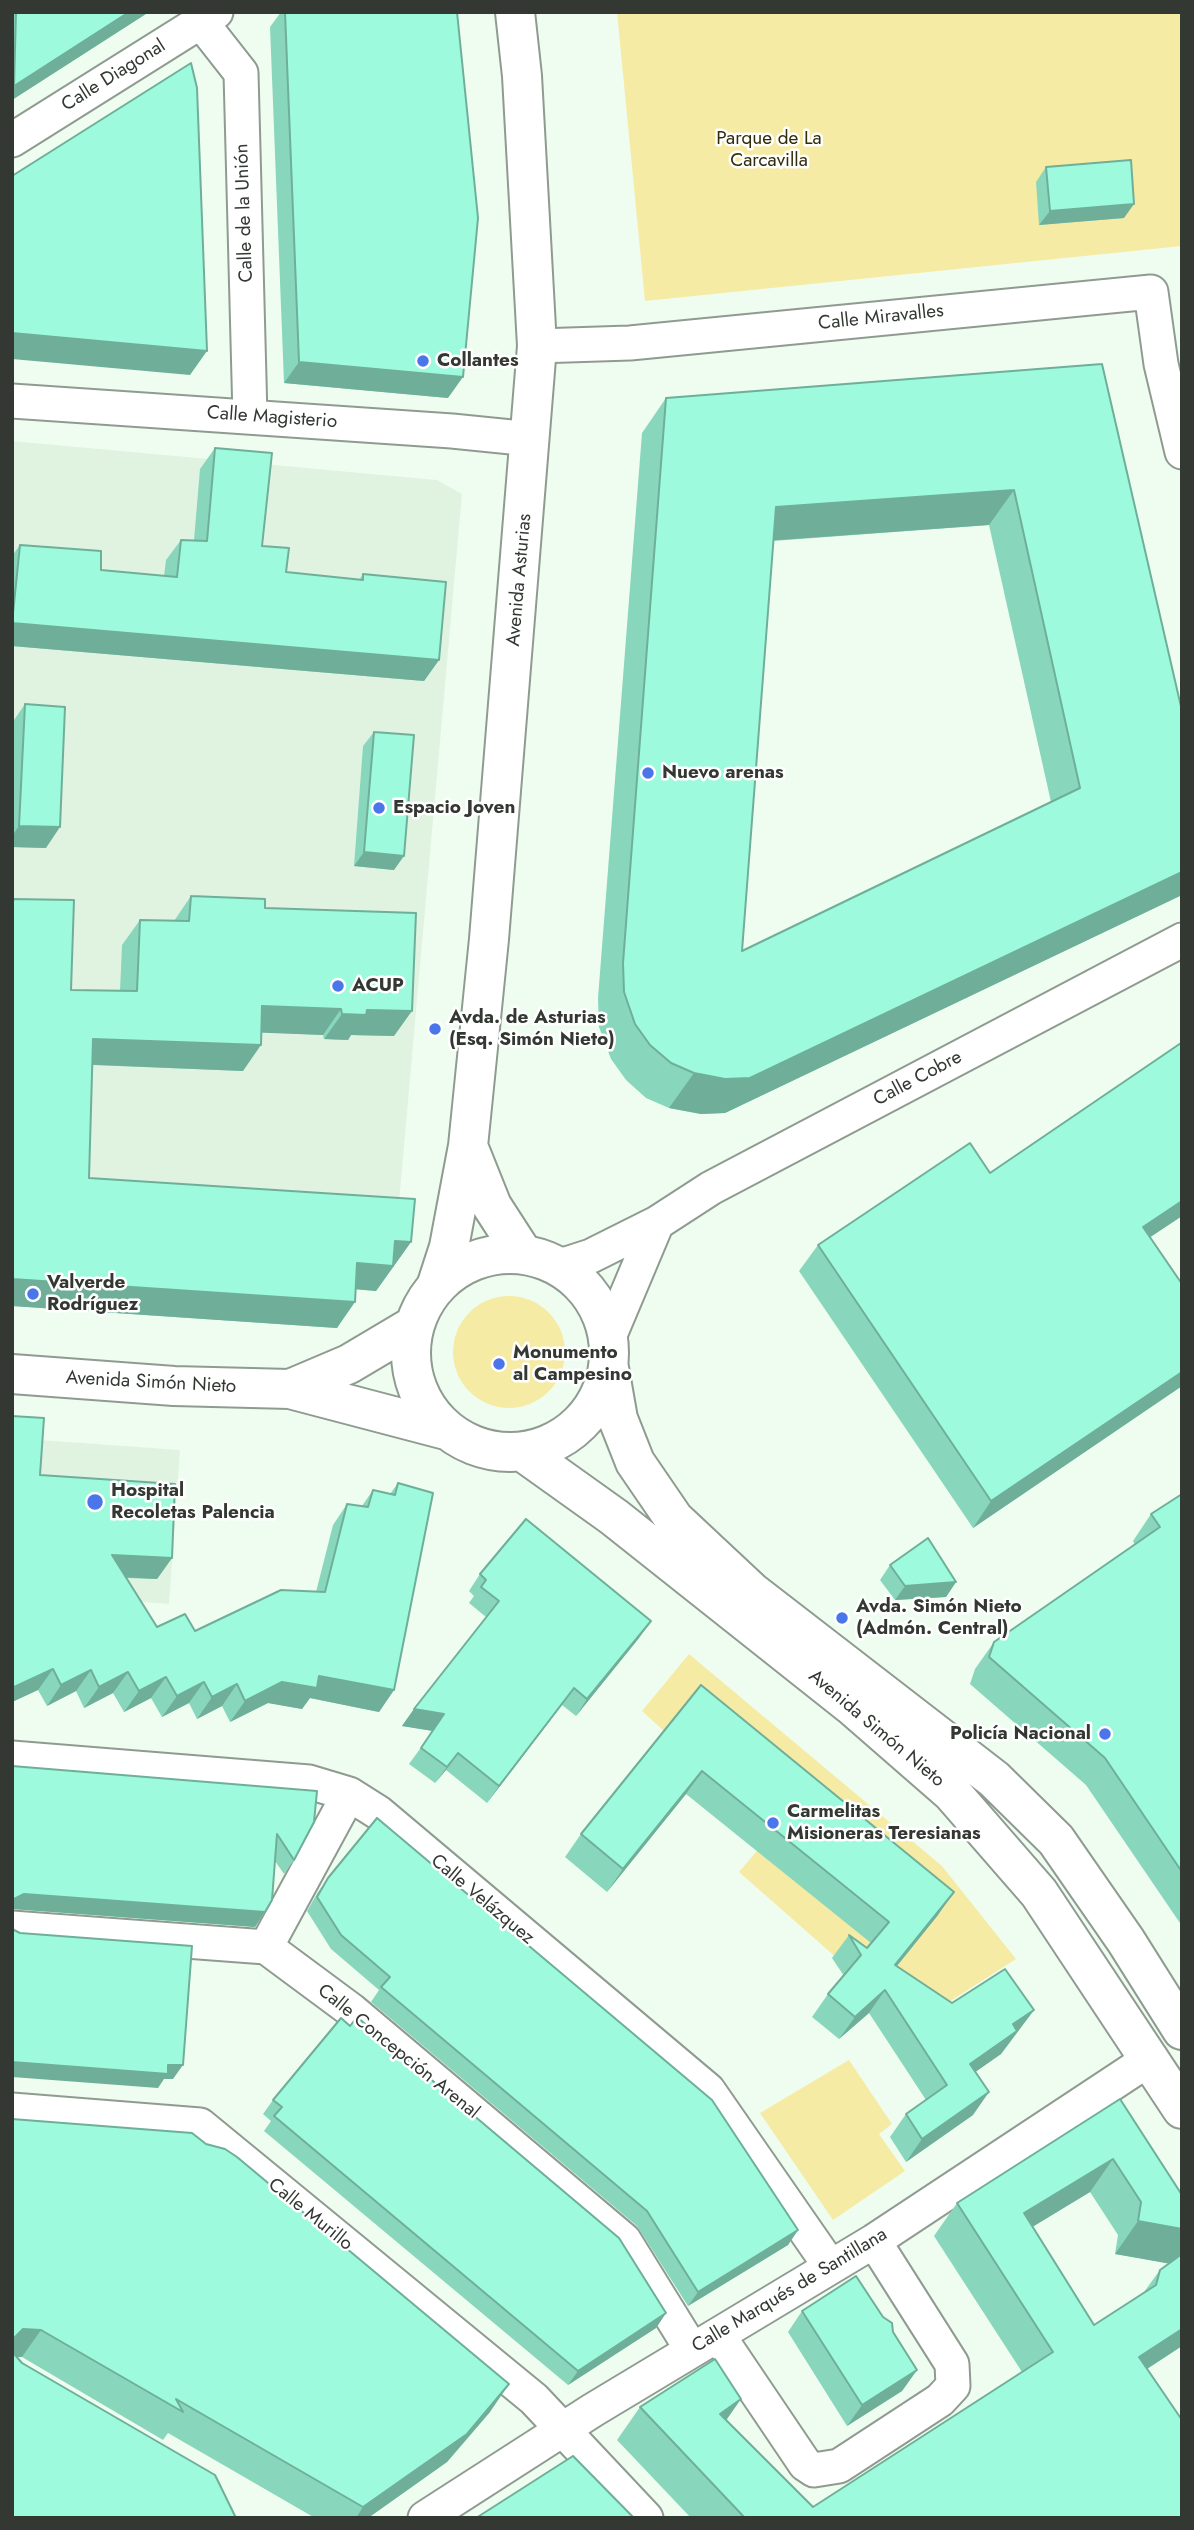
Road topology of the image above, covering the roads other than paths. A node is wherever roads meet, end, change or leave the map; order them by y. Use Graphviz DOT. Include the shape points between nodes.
graph roads {
  1 [pos="515,12"];
  2 [pos="209,17"];
  3 [pos="12,140"];
  4 [pos="537,346"];
  5 [pos="12,401"];
  6 [pos="250,417"];
  7 [pos="531,439"];
  8 [pos="1182,452"];
  9 [pos="1182,940"];
  10 [pos="468,1146"];
  11 [pos="657,1223"];
  12 [pos="523,1254"];
  13 [pos="560,1266"];
  14 [pos="437,1284"];
  15 [pos="413,1326"];
  16 [pos="609,1352"];
  17 [pos="12,1374"];
  18 [pos="290,1389"];
  19 [pos="446,1430"];
  20 [pos="523,1452"];
  21 [pos="12,1758"];
  22 [pos="349,1794"];
  23 [pos="12,1928"];
  24 [pos="266,1947"];
  25 [pos="1182,2030"];
  26 [pos="1151,2058"];
  27 [pos="1182,2088"];
  28 [pos="1182,2109"];
  29 [pos="12,2110"];
  30 [pos="874,2241"];
  31 [pos="830,2266"];
  32 [pos="705,2342"];
  33 [pos="562,2430"];
  34 [pos="425,2518"];
  35 [pos="646,2518"];
  1 -- 4 [label="main road, Avenida Asturias"];
  2 -- 3 [label="street, Calle Diagonal"];
  2 -- 6 [label="street, Calle de la Unión" via="241,73"];
  4 -- 7 [label="main road, Avenida Asturias"];
  4 -- 8 [label="street, Calle Miravalles" via="630,343 1151,292 1161,364"];
  5 -- 6 [label="street, Calle Magisterio"];
  6 -- 7 [label="street, Calle Magisterio"];
  7 -- 10 [label="main road, Avenida Asturias"];
  9 -- 11 [label="street, Calle Cobre" via="710,1188"];
  10 -- 12 [label="main road" via="492,1206"];
  10 -- 14 [label="main road, Avenida Asturias" via="451,1239"];
  11 -- 13 [label="street, Calle Cobre"];
  11 -- 16 [label="street"];
  12 -- 13 [label="main road"];
  12 -- 14 [label="main road" via="476,1258"];
  13 -- 16 [label="main road" via="583,1285 599,1310"];
  14 -- 15 [label="main road" via="422,1303"];
  15 -- 18 [label="main road, Avenida Simón Nieto" via="349,1364"];
  15 -- 19 [label="main road" via="414,1383 426,1409"];
  16 -- 20 [label="main road" via="599,1398 580,1424 554,1443"];
  16 -- 25 [label="main road, Avenida Simón Nieto" via="618,1419 635,1462 674,1519 760,1598 994,1779 1056,1840"];
  17 -- 18 [label="main road, Avenida Simón Nieto"];
  18 -- 19 [label="main road, Avenida Simón Nieto"];
  19 -- 20 [label="main road" via="469,1444 496,1452"];
  20 -- 26 [label="main road, Avenida Simón Nieto" via="614,1517 851,1705 952,1793 1039,1893"];
  21 -- 22 [label="street, Calle Velázquez" via="309,1782"];
  22 -- 24 [label="street"];
  22 -- 31 [label="street, Calle Velázquez" via="379,1813 708,2090"];
  23 -- 24 [label="street"];
  24 -- 32 [label="street, Calle Concepción Arenal" via="351,2010 624,2239"];
  26 -- 27 [label="main road"];
  26 -- 28 [label="main road, Avenida Simón Nieto"];
  26 -- 30 [label="street, Calle Marqués de Santillana"];
  29 -- 33 [label="street, Calle Murillo" via="200,2125 534,2399"];
  30 -- 31 [label="street, Calle Marqués de Santillana"];
  30 -- 32 [label="street, Calle Concepción Arenal" via="952,2364 953,2386 940,2400 839,2466 814,2470 805,2464"];
  31 -- 32 [label="street, Calle Marqués de Santillana"];
  32 -- 33 [label="street, Calle Marqués de Santillana"];
  33 -- 34 [label="street, Calle Marqués de Santillana"];
  33 -- 35 [label="street, Calle Murillo"];
}
